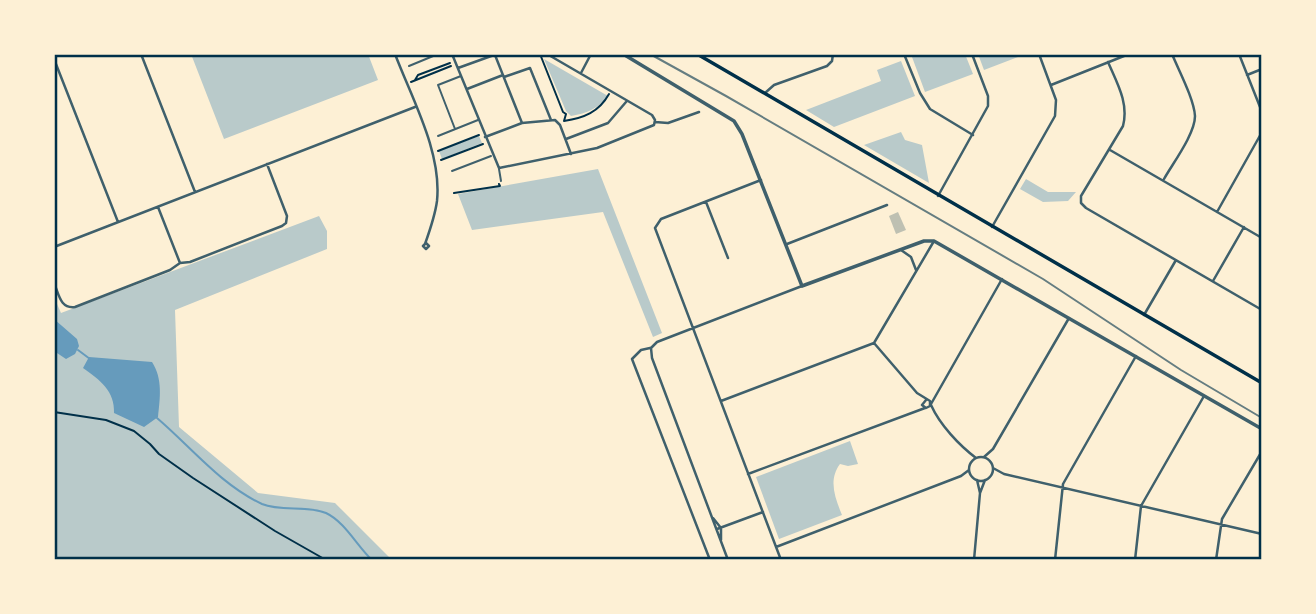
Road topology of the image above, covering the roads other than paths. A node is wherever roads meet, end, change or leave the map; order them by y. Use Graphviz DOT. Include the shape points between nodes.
graph roads {
  1 [pos="141,54"];
  2 [pos="395,54"];
  3 [pos="438,54"];
  4 [pos="452,54"];
  5 [pos="495,54"];
  6 [pos="547,54"];
  7 [pos="591,54"];
  8 [pos="623,54"];
  9 [pos="697,54"];
  10 [pos="833,54"];
  11 [pos="904,54"];
  12 [pos="972,54"];
  13 [pos="1038,54"];
  14 [pos="1129,54"];
  15 [pos="1172,54"];
  16 [pos="1239,54"];
  17 [pos="712,55"];
  18 [pos="54,59"];
  19 [pos="1108,62"];
  20 [pos="712,63"];
  21 [pos="409,66"];
  22 [pos="458,68"];
  23 [pos="1262,69"];
  24 [pos="581,74"];
  25 [pos="1247,75"];
  26 [pos="461,76"];
  27 [pos="504,76"];
  28 [pos="1051,85"];
  29 [pos="466,90"];
  30 [pos="765,93"];
  31 [pos="627,101"];
  32 [pos="415,107"];
  33 [pos="699,112"];
  34 [pos="1262,112"];
  35 [pos="478,120"];
  36 [pos="551,120"];
  37 [pos="655,122"];
  38 [pos="522,123"];
  39 [pos="455,129"];
  40 [pos="1262,132"];
  41 [pos="973,135"];
  42 [pos="438,136"];
  43 [pos="485,137"];
  44 [pos="566,139"];
  45 [pos="1109,149"];
  46 [pos="492,155"];
  47 [pos="571,155"];
  48 [pos="267,164"];
  49 [pos="499,167"];
  50 [pos="452,171"];
  51 [pos="761,180"];
  52 [pos="1163,180"];
  53 [pos="501,181"];
  54 [pos="195,192"];
  55 [pos="938,196"];
  56 [pos="706,202"];
  57 [pos="887,205"];
  58 [pos="158,206"];
  59 [pos="1217,212"];
  60 [pos="118,222"];
  61 [pos="992,227"];
  62 [pos="1244,227"];
  63 [pos="1262,238"];
  64 [pos="934,241"];
  65 [pos="426,244"];
  66 [pos="786,244"];
  67 [pos="54,247"];
  68 [pos="901,250"];
  69 [pos="728,258"];
  70 [pos="1176,260"];
  71 [pos="180,263"];
  72 [pos="916,270"];
  73 [pos="1002,278"];
  74 [pos="1213,281"];
  75 [pos="54,283"];
  76 [pos="802,286"];
  77 [pos="1262,310"];
  78 [pos="1144,315"];
  79 [pos="1069,318"];
  80 [pos="694,327"];
  81 [pos="874,343"];
  82 [pos="651,348"];
  83 [pos="1136,356"];
  84 [pos="1262,383"];
  85 [pos="934,395"];
  86 [pos="1204,396"];
  87 [pos="721,401"];
  88 [pos="925,404"];
  89 [pos="931,404"];
  90 [pos="935,414"];
  91 [pos="1262,429"];
  92 [pos="993,449"];
  93 [pos="966,450"];
  94 [pos="1262,451"];
  95 [pos="984,457"];
  96 [pos="976,458"];
  97 [pos="990,460"];
  98 [pos="971,462"];
  99 [pos="993,468"];
  100 [pos="969,470"];
  101 [pos="748,474"];
  102 [pos="1004,474"];
  103 [pos="991,475"];
  104 [pos="961,476"];
  105 [pos="971,476"];
  106 [pos="977,480"];
  107 [pos="985,480"];
  108 [pos="1061,488"];
  109 [pos="980,493"];
  110 [pos="1141,506"];
  111 [pos="763,512"];
  112 [pos="1220,525"];
  113 [pos="719,528"];
  114 [pos="1262,534"];
  115 [pos="776,547"];
  116 [pos="974,559"];
  117 [pos="710,560"];
  118 [pos="728,560"];
  119 [pos="781,560"];
  120 [pos="964,560"];
  121 [pos="1055,560"];
  122 [pos="1135,560"];
  123 [pos="1216,560"];
  1 -- 54 [label="street"];
  2 -- 32 [label="street"];
  3 -- 21 [label="lane"];
  4 -- 22 [label="street"];
  5 -- 22 [label="street"];
  5 -- 27 [label="street"];
  6 -- 24 [label="street"];
  7 -- 24 [label="street"];
  8 -- 51 [label="street" via="734,121"];
  9 -- 20 [label="main road"];
  10 -- 30 [label="street" via="827,66 774,85"];
  11 -- 41 [label="street" via="930,109"];
  12 -- 41 [label="street" via="989,101"];
  13 -- 28 [label="street"];
  14 -- 19 [label="street"];
  15 -- 52 [label="street" via="1195,120"];
  16 -- 25 [label="street"];
  17 -- 20 [label="street"];
  18 -- 60 [label="street"];
  19 -- 28 [label="street"];
  19 -- 45 [label="street" via="1125,107 1123,125"];
  20 -- 30 [label="main road"];
  22 -- 26 [label="street"];
  23 -- 25 [label="street"];
  24 -- 31 [label="street"];
  25 -- 34 [label="street"];
  26 -- 29 [label="street"];
  26 -- 39 [label="lane" via="438,85"];
  27 -- 29 [label="street"];
  27 -- 36 [label="street" via="530,68"];
  27 -- 38 [label="street"];
  28 -- 61 [label="street" via="1055,116"];
  29 -- 35 [label="street"];
  30 -- 55 [label="main road"];
  31 -- 37 [label="street" via="652,115"];
  31 -- 44 [label="street" via="608,123"];
  32 -- 48 [label="street"];
  32 -- 65 [label="street" via="427,136 438,192"];
  33 -- 37 [label="street" via="668,123"];
  35 -- 39 [label="lane"];
  35 -- 43 [label="street"];
  36 -- 38 [label="street"];
  36 -- 44 [label="street" via="558,122"];
  37 -- 47 [label="street" via="648,129"];
  38 -- 43 [label="street"];
  39 -- 42 [label="lane"];
  40 -- 59 [label="street"];
  41 -- 55 [label="street"];
  43 -- 46 [label="street"];
  44 -- 47 [label="street"];
  45 -- 52 [label="street"];
  45 -- 70 [label="street" via="1081,196 1082,202"];
  46 -- 49 [label="street"];
  46 -- 50 [label="lane"];
  47 -- 49 [label="street"];
  48 -- 54 [label="street"];
  48 -- 71 [label="street" via="286,212 285,225"];
  49 -- 53 [label="lane"];
  51 -- 56 [label="street"];
  51 -- 66 [label="street"];
  52 -- 59 [label="street"];
  54 -- 58 [label="street"];
  55 -- 61 [label="main road"];
  56 -- 69 [label="street"];
  56 -- 80 [label="street" via="661,219 655,228"];
  57 -- 66 [label="street"];
  58 -- 60 [label="street"];
  58 -- 71 [label="street"];
  59 -- 62 [label="street"];
  60 -- 67 [label="street"];
  61 -- 78 [label="main road"];
  62 -- 63 [label="street"];
  62 -- 74 [label="street"];
  64 -- 68 [label="street"];
  64 -- 72 [label="street"];
  64 -- 73 [label="street"];
  66 -- 76 [label="street"];
  68 -- 72 [label="street" via="911,257"];
  68 -- 76 [label="street"];
  70 -- 74 [label="street"];
  70 -- 78 [label="street"];
  71 -- 75 [label="street" via="70,307 63,304"];
  72 -- 81 [label="street"];
  73 -- 79 [label="street"];
  73 -- 85 [label="street"];
  74 -- 77 [label="street"];
  76 -- 80 [label="street"];
  78 -- 84 [label="main road"];
  79 -- 83 [label="street"];
  79 -- 92 [label="street"];
  80 -- 82 [label="street"];
  80 -- 87 [label="street"];
  81 -- 87 [label="street"];
  81 -- 88 [label="street"];
  82 -- 113 [label="street"];
  82 -- 117 [label="street" via="632,359"];
  83 -- 86 [label="street"];
  83 -- 108 [label="street"];
  85 -- 88 [label="street"];
  85 -- 89 [label="street"];
  86 -- 91 [label="street"];
  86 -- 110 [label="street"];
  87 -- 101 [label="street"];
  88 -- 89 [label="street"];
  88 -- 90 [label="street"];
  88 -- 101 [label="street"];
  89 -- 90 [label="street"];
  90 -- 93 [label="street"];
  92 -- 95 [label="street"];
  92 -- 97 [label="street"];
  93 -- 96 [label="street"];
  93 -- 98 [label="street"];
  94 -- 112 [label="street"];
  95 -- 96 [label="street"];
  95 -- 97 [label="street"];
  96 -- 98 [label="street"];
  97 -- 99 [label="street"];
  98 -- 100 [label="street"];
  99 -- 102 [label="street"];
  99 -- 103 [label="street"];
  100 -- 104 [label="street"];
  100 -- 105 [label="street"];
  101 -- 111 [label="street"];
  102 -- 103 [label="street"];
  102 -- 108 [label="street"];
  103 -- 107 [label="street"];
  104 -- 105 [label="street"];
  104 -- 115 [label="street"];
  105 -- 106 [label="street"];
  106 -- 107 [label="street"];
  106 -- 109 [label="street"];
  107 -- 109 [label="street"];
  108 -- 110 [label="street"];
  108 -- 121 [label="street"];
  109 -- 116 [label="street"];
  110 -- 112 [label="street"];
  110 -- 122 [label="street"];
  111 -- 113 [label="street"];
  111 -- 115 [label="street"];
  112 -- 114 [label="street"];
  112 -- 123 [label="street"];
  113 -- 118 [label="street"];
  115 -- 119 [label="street"];
  116 -- 120 [label="street"];
}
